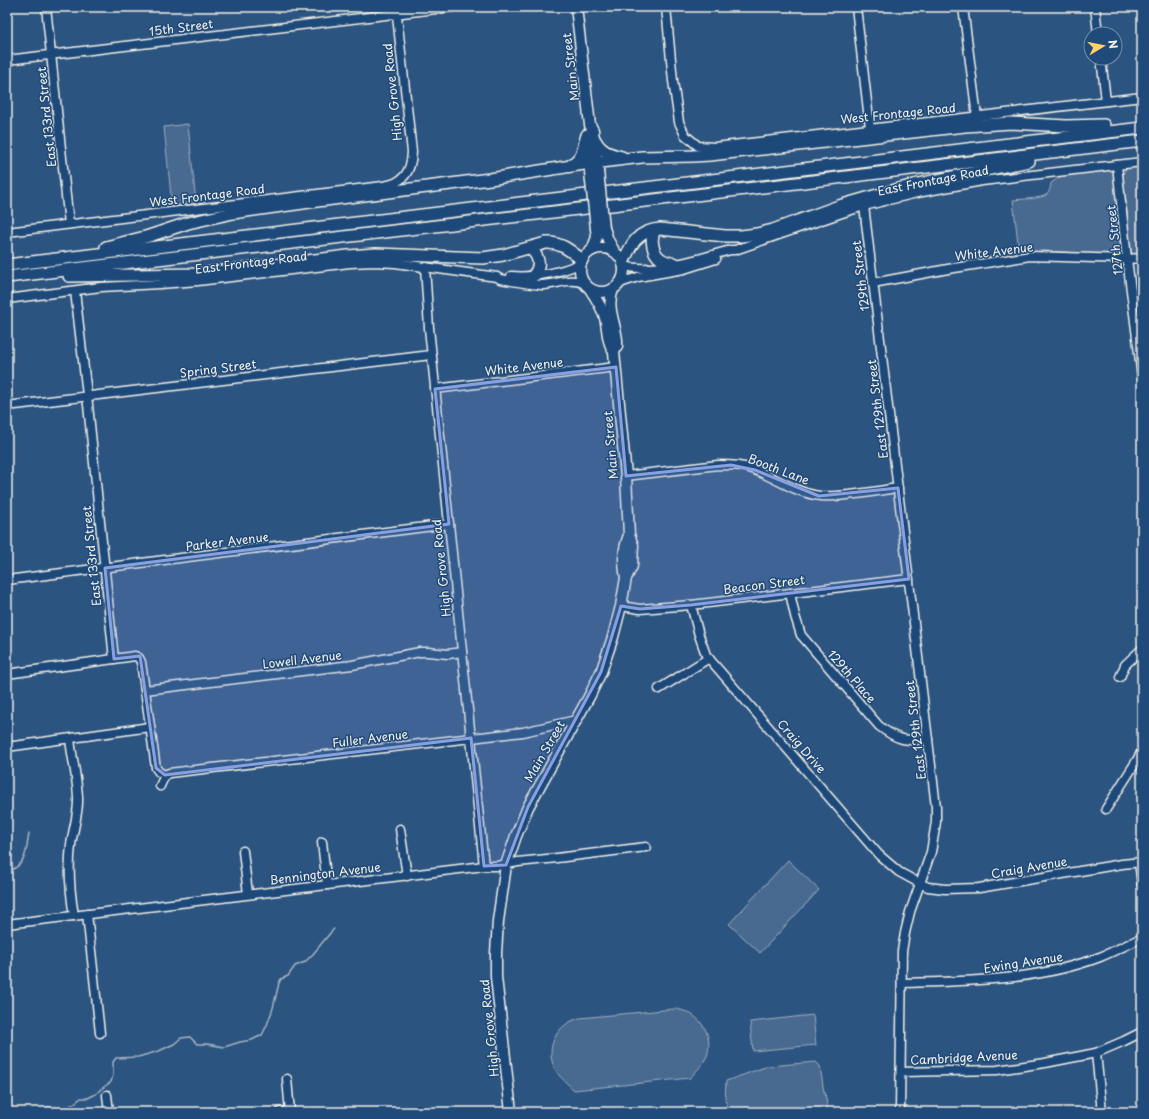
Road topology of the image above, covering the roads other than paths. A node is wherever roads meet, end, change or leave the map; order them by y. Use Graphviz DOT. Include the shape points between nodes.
graph roads {
  1 [pos="46,7"];
  2 [pos="453,7"];
  3 [pos="576,7"];
  4 [pos="666,7"];
  5 [pos="856,7"];
  6 [pos="963,7"];
  7 [pos="1095,7"];
  8 [pos="396,10"];
  9 [pos="1097,26"];
  10 [pos="52,55"];
  11 [pos="7,60"];
  12 [pos="1102,66"];
  13 [pos="1142,97"];
  14 [pos="1106,101"];
  15 [pos="977,117"];
  16 [pos="870,128"];
  17 [pos="1140,128"];
  18 [pos="590,133"];
  19 [pos="1142,141"];
  20 [pos="1066,150"];
  21 [pos="626,158"];
  22 [pos="1142,162"];
  23 [pos="1117,164"];
  24 [pos="570,166"];
  25 [pos="594,167"];
  26 [pos="406,174"];
  27 [pos="864,206"];
  28 [pos="69,224"];
  29 [pos="600,229"];
  30 [pos="655,230"];
  31 [pos="7,232"];
  32 [pos="529,248"];
  33 [pos="592,250"];
  34 [pos="735,250"];
  35 [pos="614,251"];
  36 [pos="61,258"];
  37 [pos="1142,258"];
  38 [pos="1127,259"];
  39 [pos="581,262"];
  40 [pos="623,264"];
  41 [pos="676,264"];
  42 [pos="7,265"];
  43 [pos="425,267"];
  44 [pos="44,272"];
  45 [pos="533,276"];
  46 [pos="7,277"];
  47 [pos="497,277"];
  48 [pos="873,283"];
  49 [pos="587,286"];
  50 [pos="616,286"];
  51 [pos="75,291"];
  52 [pos="7,299"];
  53 [pos="881,343"];
  54 [pos="614,352"];
  55 [pos="431,355"];
  56 [pos="616,367"];
  57 [pos="1142,377"];
  58 [pos="435,389"];
  59 [pos="87,395"];
  60 [pos="7,406"];
  61 [pos="626,476"];
  62 [pos="898,488"];
  63 [pos="449,524"];
  64 [pos="105,568"];
  65 [pos="909,579"];
  66 [pos="7,580"];
  67 [pos="790,593"];
  68 [pos="691,605"];
  69 [pos="621,606"];
  70 [pos="1142,649"];
  71 [pos="462,652"];
  72 [pos="709,658"];
  73 [pos="114,659"];
  74 [pos="7,674"];
  75 [pos="1120,677"];
  76 [pos="145,690"];
  77 [pos="659,690"];
  78 [pos="576,720"];
  79 [pos="150,727"];
  80 [pos="70,738"];
  81 [pos="471,738"];
  82 [pos="928,739"];
  83 [pos="7,748"];
  84 [pos="1142,751"];
  85 [pos="165,774"];
  86 [pos="160,786"];
  87 [pos="1106,809"];
  88 [pos="400,829"];
  89 [pos="322,842"];
  90 [pos="646,847"];
  91 [pos="243,851"];
  92 [pos="1140,862"];
  93 [pos="506,865"];
  94 [pos="484,866"];
  95 [pos="407,876"];
  96 [pos="921,884"];
  97 [pos="327,885"];
  98 [pos="1142,885"];
  99 [pos="248,894"];
  100 [pos="87,914"];
  101 [pos="74,916"];
  102 [pos="7,924"];
  103 [pos="1142,938"];
  104 [pos="496,941"];
  105 [pos="902,983"];
  106 [pos="1142,1032"];
  107 [pos="100,1033"];
  108 [pos="1096,1053"];
  109 [pos="901,1072"];
  110 [pos="287,1079"];
  111 [pos="107,1095"];
  112 [pos="290,1111"];
  113 [pos="109,1112"];
  114 [pos="280,1112"];
  115 [pos="511,1112"];
  116 [pos="900,1112"];
  117 [pos="1102,1112"];
  1 -- 10 [label="street, East 133rd Street"];
  2 -- 8 [label="street, 15th Street"];
  3 -- 18 [label="main road, Main Street"];
  4 -- 16 [label="street, West Frontage Road" via="679,122 685,135 698,146 715,147"];
  5 -- 16 [label="street"];
  6 -- 15 [label="street"];
  7 -- 9 [label="street"];
  8 -- 10 [label="street, 15th Street"];
  8 -- 26 [label="street, High Grove Road" via="412,152 412,160"];
  10 -- 11 [label="street, 15th Street"];
  10 -- 28 [label="street, East 133rd Street"];
  12 -- 14 [label="street"];
  13 -- 14 [label="street, West Frontage Road"];
  14 -- 15 [label="street, West Frontage Road"];
  15 -- 16 [label="street, West Frontage Road"];
  17 -- 21 [label="highway" via="1127,124 987,124 710,155"];
  17 -- 36 [label="highway"];
  18 -- 21 [label="highway" via="605,152"];
  18 -- 24 [label="highway" via="582,153"];
  18 -- 25 [label="main road, Main Street"];
  19 -- 20 [label="highway"];
  20 -- 30 [label="highway" via="1012,165 914,185 839,206 757,234 725,236"];
  20 -- 44 [label="highway"];
  21 -- 25 [label="highway"];
  22 -- 23 [label="street, East Frontage Road"];
  23 -- 27 [label="street, East Frontage Road" via="964,184"];
  23 -- 38 [label="street, 127th Street"];
  24 -- 25 [label="highway"];
  24 -- 36 [label="highway" via="234,213"];
  25 -- 29 [label="main road, Main Street, bridge"];
  26 -- 28 [label="street, West Frontage Road" via="396,182 383,186"];
  27 -- 34 [label="street, East Frontage Road"];
  27 -- 48 [label="street, 129th Street"];
  28 -- 31 [label="street, West Frontage Road"];
  29 -- 33 [label="main road, Main Street"];
  29 -- 35 [label="main road, Main Street"];
  30 -- 40 [label="highway" via="641,235 634,241"];
  30 -- 41 [label="highway" via="652,239 657,255 660,259"];
  32 -- 39 [label="highway" via="557,244 570,250"];
  32 -- 44 [label="highway" via="483,258 362,255 194,274 65,276"];
  32 -- 45 [label="highway" via="536,254 539,263 538,270"];
  33 -- 35 [label="main road" via="604,248"];
  33 -- 39 [label="main road"];
  34 -- 41 [label="street, East Frontage Road"];
  34 -- 50 [label="street, East Frontage Road" via="698,265 638,276"];
  35 -- 40 [label="main road"];
  36 -- 42 [label="highway"];
  37 -- 38 [label="street, White Avenue"];
  38 -- 48 [label="street, White Avenue" via="1030,256"];
  38 -- 57 [label="street, 127th Street"];
  39 -- 45 [label="street, East Frontage Road" via="557,272"];
  39 -- 49 [label="main road" via="580,274"];
  40 -- 41 [label="street, East Frontage Road" via="642,269"];
  40 -- 50 [label="main road" via="624,273"];
  43 -- 47 [label="street, East Frontage Road"];
  43 -- 51 [label="street, East Frontage Road" via="395,263 350,263 198,281"];
  43 -- 55 [label="street, High Grove Road"];
  44 -- 46 [label="highway"];
  45 -- 47 [label="street, East Frontage Road"];
  47 -- 49 [label="street, East Frontage Road" via="539,285 570,280"];
  48 -- 53 [label="street, 129th Street"];
  49 -- 50 [label="main road" via="597,292"];
  49 -- 54 [label="main road, Main Street" via="603,313 610,347"];
  50 -- 54 [label="main road, Main Street" via="610,297 617,340"];
  51 -- 52 [label="street, East Frontage Road"];
  51 -- 59 [label="street, East 133rd Street"];
  53 -- 62 [label="street, East 129th Street"];
  54 -- 56 [label="main road, Main Street"];
  55 -- 58 [label="street, High Grove Road"];
  55 -- 59 [label="street, Spring Street"];
  56 -- 58 [label="street, White Avenue"];
  56 -- 61 [label="main road, Main Street"];
  58 -- 63 [label="street, High Grove Road"];
  59 -- 60 [label="street, Spring Street"];
  59 -- 64 [label="street, East 133rd Street"];
  61 -- 62 [label="street, Booth Lane" via="731,465 755,470 801,491 819,496"];
  61 -- 69 [label="main road, Main Street" via="629,535 633,545 632,566 626,578"];
  62 -- 65 [label="street, East 129th Street"];
  63 -- 64 [label="street, Parker Avenue"];
  63 -- 71 [label="street, High Grove Road"];
  64 -- 66 [label="street, Parker Avenue"];
  64 -- 73 [label="street, East 133rd Street"];
  65 -- 67 [label="street, Beacon Street"];
  65 -- 82 [label="street, East 129th Street"];
  67 -- 68 [label="street, Beacon Street"];
  67 -- 82 [label="street, 129th Place" via="802,635 880,726 901,739"];
  68 -- 69 [label="street, Beacon Street" via="640,609"];
  68 -- 72 [label="street, Craig Drive" via="699,635"];
  69 -- 78 [label="main road, Main Street" via="601,672"];
  70 -- 75 [label="street" via="1125,665"];
  71 -- 76 [label="street, Lowell Avenue" via="420,652 352,665"];
  71 -- 81 [label="street, High Grove Road"];
  72 -- 77 [label="street"];
  72 -- 96 [label="street, Craig Drive" via="880,854 899,872"];
  73 -- 74 [label="street"];
  73 -- 76 [label="street" via="135,656 139,658"];
  76 -- 79 [label="street"];
  78 -- 81 [label="street, Fuller Avenue" via="524,732"];
  78 -- 93 [label="main road, Main Street" via="528,807"];
  79 -- 80 [label="street"];
  79 -- 85 [label="street" via="156,768"];
  80 -- 83 [label="street"];
  80 -- 101 [label="street" via="78,797 70,864 70,891"];
  81 -- 85 [label="street, Fuller Avenue"];
  81 -- 94 [label="street, High Grove Road"];
  82 -- 96 [label="street, East 129th Street" via="936,822 931,852"];
  84 -- 87 [label="street"];
  85 -- 86 [label="street"];
  88 -- 95 [label="street"];
  89 -- 97 [label="street"];
  90 -- 93 [label="street, Bennington Avenue"];
  91 -- 99 [label="street"];
  92 -- 96 [label="street, Craig Avenue" via="979,888 945,889"];
  92 -- 98 [label="street"];
  93 -- 94 [label="street, Bennington Avenue"];
  93 -- 104 [label="main road, Main Street"];
  94 -- 95 [label="street, Bennington Avenue"];
  95 -- 97 [label="street, Bennington Avenue"];
  96 -- 105 [label="street, East 129th Street" via="905,933"];
  97 -- 99 [label="street, Bennington Avenue"];
  99 -- 100 [label="street, Bennington Avenue"];
  100 -- 101 [label="street, Bennington Avenue"];
  100 -- 107 [label="street"];
  101 -- 102 [label="street, Bennington Avenue"];
  103 -- 105 [label="street, Ewing Avenue" via="1100,957 1041,973 989,980"];
  104 -- 115 [label="main road, High Grove Road" via="496,977"];
  105 -- 109 [label="street, East 129th Street"];
  106 -- 108 [label="street, Cambridge Avenue"];
  108 -- 109 [label="street, Cambridge Avenue" via="997,1070"];
  108 -- 117 [label="street"];
  109 -- 116 [label="street, East 129th Street"];
  110 -- 112 [label="street"];
  111 -- 113 [label="street"];
  112 -- 114 [label="street"];
}
